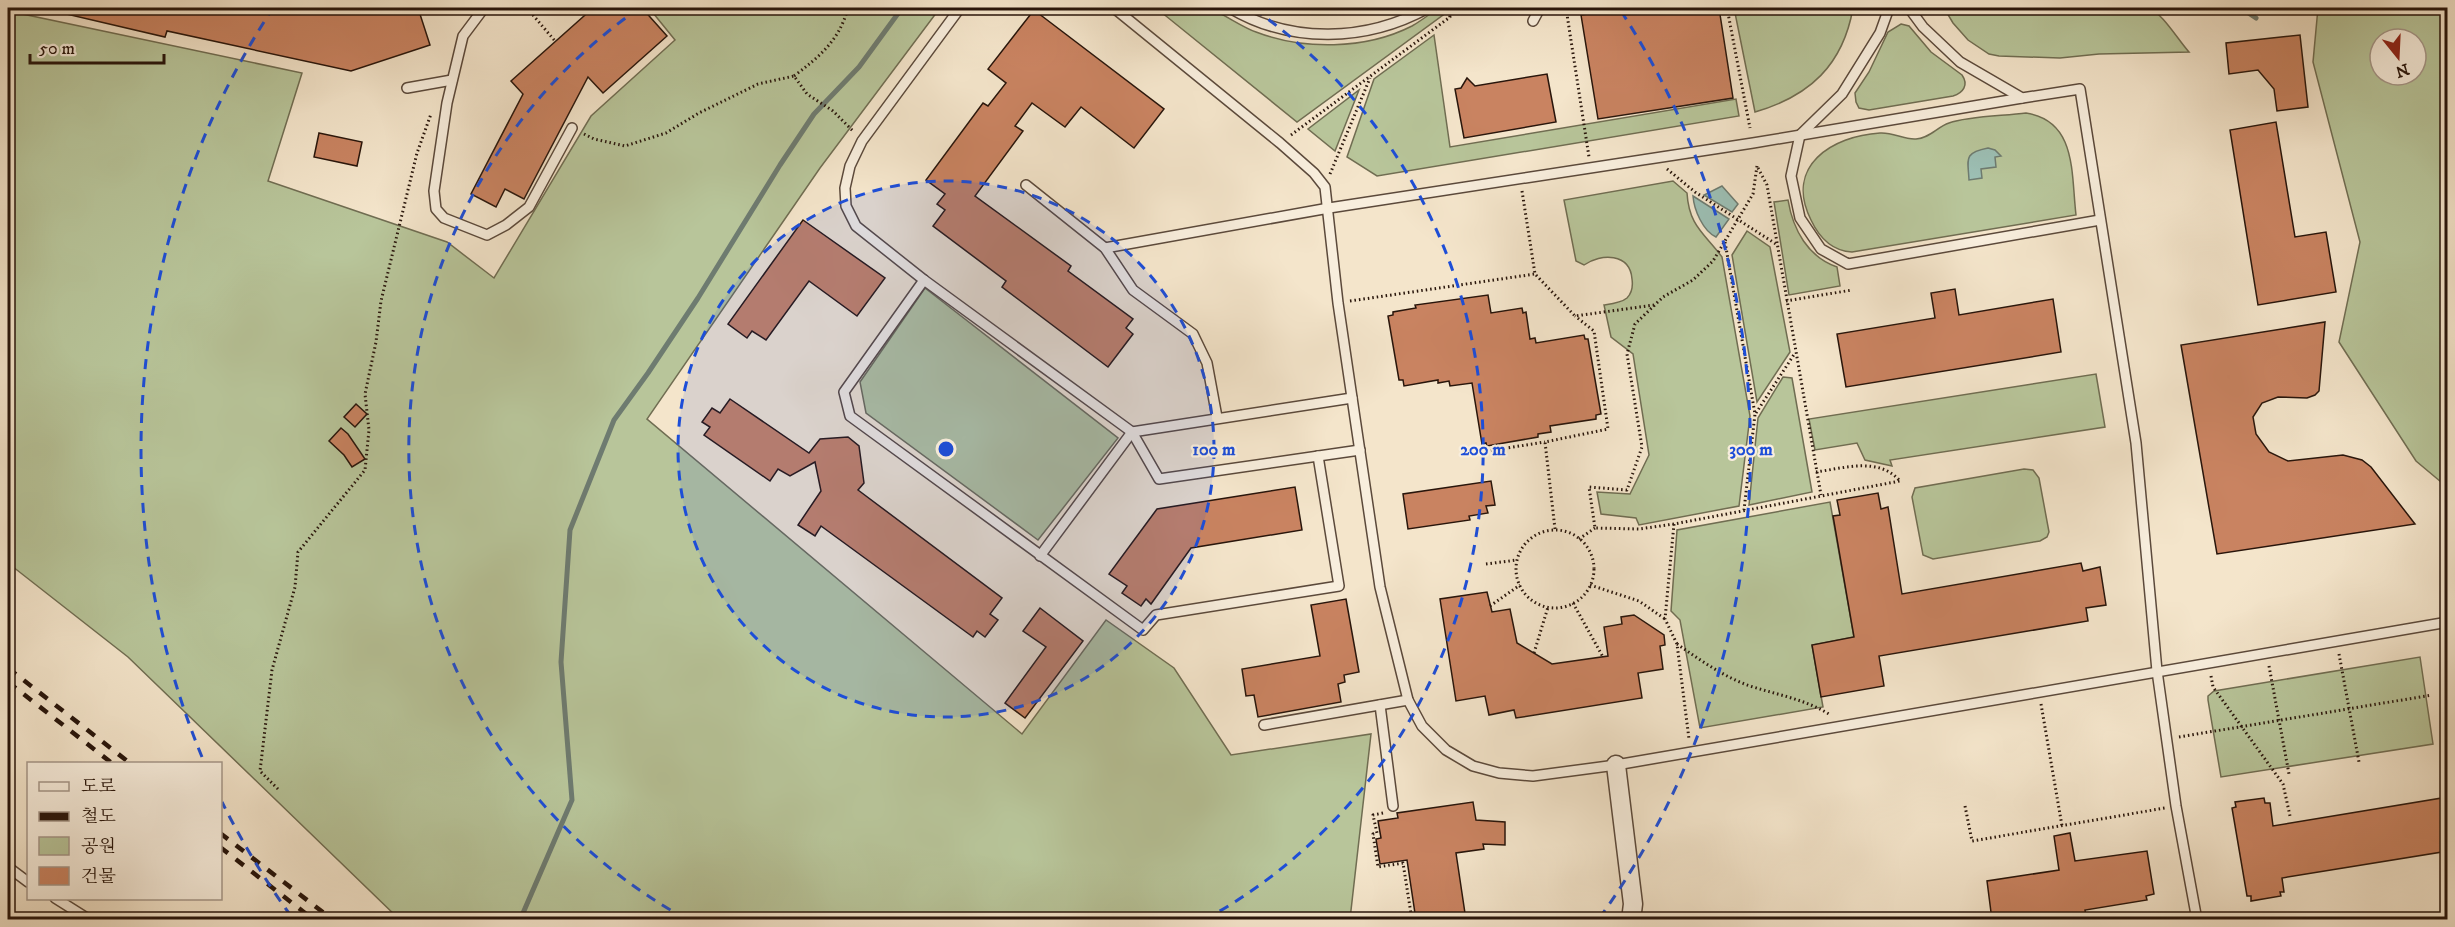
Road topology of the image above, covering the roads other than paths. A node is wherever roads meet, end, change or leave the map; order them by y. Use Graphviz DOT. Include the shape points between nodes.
graph roads {
  1 [pos="484,8"];
  2 [pos="960,8"];
  3 [pos="1114,8"];
  4 [pos="1230,8"];
  5 [pos="1428,8"];
  6 [pos="1540,8"];
  7 [pos="1889,8"];
  8 [pos="1909,8"];
  9 [pos="1533,21"];
  10 [pos="452,80"];
  11 [pos="407,88"];
  12 [pos="2022,98"];
  13 [pos="572,128"];
  14 [pos="1800,135"];
  15 [pos="1026,185"];
  16 [pos="1329,208"];
  17 [pos="2100,220"];
  18 [pos="1105,248"];
  19 [pos="924,280"];
  20 [pos="1352,398"];
  21 [pos="1217,417"];
  22 [pos="1131,432"];
  23 [pos="1360,450"];
  24 [pos="1318,456"];
  25 [pos="1040,556"];
  26 [pos="2448,622"];
  27 [pos="2157,671"];
  28 [pos="1408,700"];
  29 [pos="1380,705"];
  30 [pos="1264,725"];
  31 [pos="1616,765"];
  32 [pos="1391,809"];
  33 [pos="8,867"];
  34 [pos="27,881"];
  35 [pos="59,900"];
  36 [pos="90,920"];
  37 [pos="1631,920"];
  38 [pos="2197,920"];
  1 -- 10 [label="lane" via="463,36"];
  2 -- 19 [label="lane" via="862,141 845,188 846,206 856,226"];
  3 -- 16 [label="lane" via="1314,173 1325,187"];
  4 -- 5 [label="lane" via="1281,30 1330,36 1379,28"];
  6 -- 9 [label="lane"];
  7 -- 14 [label="lane" via="1881,33 1842,94"];
  8 -- 12 [label="lane" via="1960,62"];
  10 -- 11 [label="lane"];
  10 -- 13 [label="lane" via="434,191 436,209 444,218 487,235 519,216 529,207"];
  12 -- 14 [label="lane"];
  12 -- 17 [label="lane" via="2080,89"];
  14 -- 16 [label="lane"];
  14 -- 17 [label="lane" via="1791,176 1800,218 1821,249 1848,264"];
  15 -- 18 [label="lane"];
  16 -- 18 [label="lane"];
  16 -- 20 [label="lane"];
  17 -- 27 [label="lane" via="2136,443"];
  18 -- 21 [label="lane" via="1133,290 1187,329 1198,342 1207,363"];
  19 -- 22 [label="lane"];
  19 -- 25 [label="lane" via="844,392 850,416"];
  20 -- 21 [label="lane"];
  20 -- 23 [label="lane"];
  21 -- 22 [label="lane"];
  22 -- 24 [label="lane" via="1159,479"];
  22 -- 25 [label="lane"];
  23 -- 24 [label="lane"];
  23 -- 28 [label="lane" via="1380,587"];
  24 -- 25 [label="lane" via="1339,586 1156,615 1143,630"];
  26 -- 27 [label="lane"];
  27 -- 31 [label="lane"];
  27 -- 38 [label="lane"];
  28 -- 29 [label="lane"];
  28 -- 31 [label="lane" via="1422,726 1446,750 1473,766 1533,776"];
  29 -- 30 [label="lane"];
  29 -- 32 [label="lane"];
  31 -- 37 [label="street" via="1633,904"];
  33 -- 34 [label="lane"];
  35 -- 36 [label="lane"];
}
